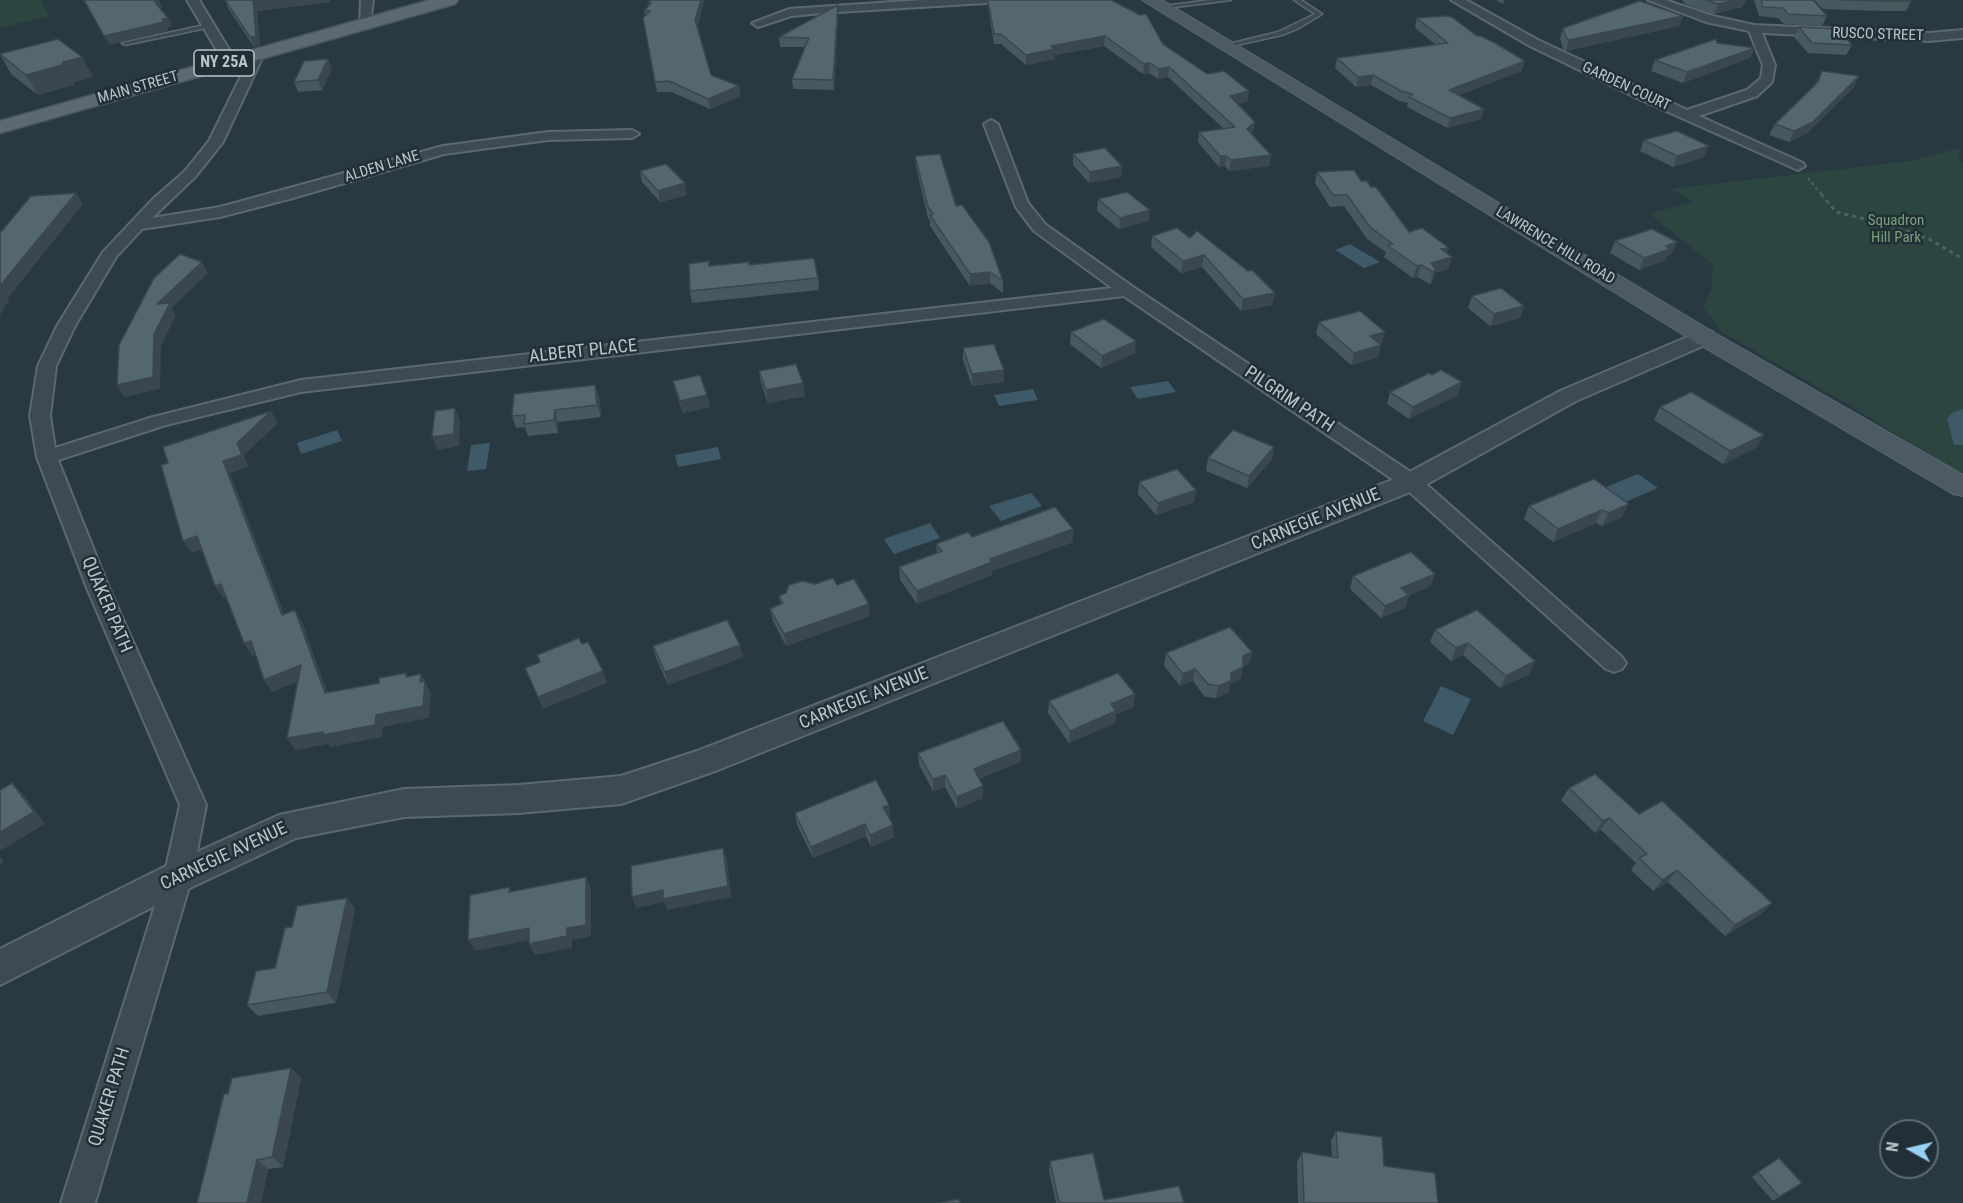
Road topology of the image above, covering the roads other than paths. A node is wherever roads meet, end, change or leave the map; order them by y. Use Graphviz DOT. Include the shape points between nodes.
graph roads {
  1 [pos="193,0"];
  2 [pos="367,0"];
  3 [pos="449,0"];
  4 [pos="986,0"];
  5 [pos="1228,0"];
  6 [pos="1297,0"];
  7 [pos="1457,0"];
  8 [pos="1654,0"];
  9 [pos="1155,3"];
  10 [pos="758,22"];
  11 [pos="366,23"];
  12 [pos="209,26"];
  13 [pos="1754,29"];
  14 [pos="1963,34"];
  15 [pos="125,43"];
  16 [pos="1223,46"];
  17 [pos="258,54"];
  18 [pos="230,62"];
  19 [pos="1687,115"];
  20 [pos="991,124"];
  21 [pos="0,128"];
  22 [pos="632,134"];
  23 [pos="1798,166"];
  24 [pos="137,225"];
  25 [pos="1127,291"];
  26 [pos="1704,337"];
  27 [pos="47,457"];
  28 [pos="1411,482"];
  29 [pos="1963,487"];
  30 [pos="1614,663"];
  31 [pos="178,877"];
  32 [pos="0,968"];
  33 [pos="78,1203"];
  1 -- 12 [label="street"];
  2 -- 11 [label="street"];
  3 -- 11 [label="main road, MAIN STREET / NY 25A"];
  4 -- 10 [label="street" via="822,9"];
  5 -- 9 [label="lane"];
  6 -- 16 [label="lane" via="1319,14 1280,34"];
  7 -- 19 [label="street, GARDEN COURT" via="1534,43"];
  8 -- 13 [label="street, RUSCO STREET"];
  9 -- 16 [label="main road, LAWRENCE HILL ROAD"];
  11 -- 17 [label="main road, MAIN STREET / NY 25A"];
  12 -- 15 [label="lane"];
  12 -- 18 [label="street"];
  13 -- 14 [label="street, RUSCO STREET"];
  13 -- 19 [label="street" via="1769,65 1767,79 1752,93"];
  16 -- 26 [label="main road, LAWRENCE HILL ROAD"];
  17 -- 18 [label="main road, MAIN STREET / NY 25A"];
  17 -- 24 [label="street, QUAKER PATH" via="216,141 190,174"];
  18 -- 21 [label="main road, MAIN STREET / NY 25A"];
  19 -- 23 [label="street, GARDEN COURT"];
  20 -- 25 [label="street, PILGRIM PATH" via="1021,204 1040,228"];
  22 -- 24 [label="street, ALDEN LANE" via="548,136 443,150 220,212"];
  24 -- 27 [label="street, QUAKER PATH" via="109,255 47,366 40,416"];
  25 -- 27 [label="street, ALBERT PLACE" via="301,386 160,421"];
  25 -- 28 [label="street, PILGRIM PATH"];
  26 -- 28 [label="street, CARNEGIE AVENUE" via="1568,396"];
  26 -- 29 [label="main road, LAWRENCE HILL ROAD"];
  27 -- 31 [label="street, QUAKER PATH" via="98,588 193,805"];
  28 -- 30 [label="street, PILGRIM PATH"];
  28 -- 31 [label="street, CARNEGIE AVENUE" via="707,761 621,790 404,803 291,825"];
  31 -- 32 [label="street, CARNEGIE AVENUE"];
  31 -- 33 [label="street, QUAKER PATH"];
}
